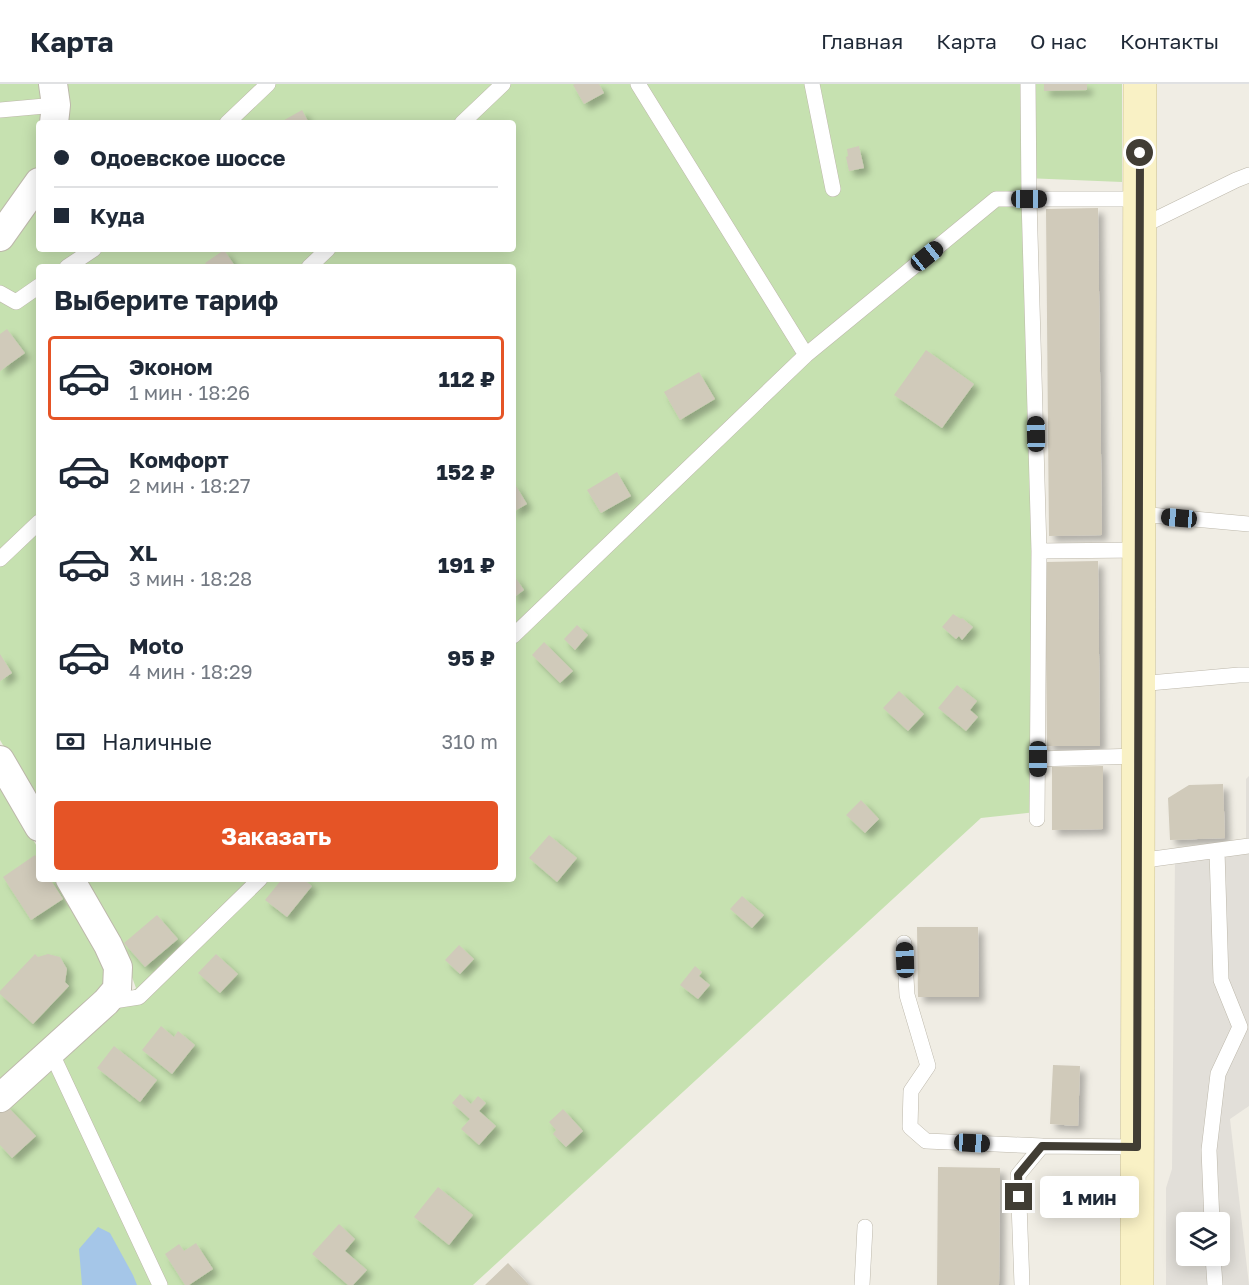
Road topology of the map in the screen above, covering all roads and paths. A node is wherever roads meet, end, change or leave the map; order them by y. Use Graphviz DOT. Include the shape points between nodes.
graph roads {
  1 [pos="268,84"];
  2 [pos="503,84"];
  3 [pos="638,84"];
  4 [pos="812,84"];
  5 [pos="1028,84"];
  6 [pos="1140,84"];
  7 [pos="54,104"];
  8 [pos="0,110"];
  9 [pos="230,120"];
  10 [pos="465,120"];
  11 [pos="1249,175"];
  12 [pos="36,187"];
  13 [pos="833,189"];
  14 [pos="1029,199"];
  15 [pos="1140,213"];
  16 [pos="0,237"];
  17 [pos="90,252"];
  18 [pos="325,252"];
  19 [pos="72,264"];
  20 [pos="312,264"];
  21 [pos="36,288"];
  22 [pos="0,293"];
  23 [pos="806,355"];
  24 [pos="1139,514"];
  25 [pos="1249,524"];
  26 [pos="36,525"];
  27 [pos="1139,550"];
  28 [pos="1039,551"];
  29 [pos="0,559"];
  30 [pos="516,633"];
  31 [pos="1249,675"];
  32 [pos="1138,684"];
  33 [pos="1138,756"];
  34 [pos="1038,759"];
  35 [pos="0,760"];
  36 [pos="1037,819"];
  37 [pos="36,821"];
  38 [pos="1249,846"];
  39 [pos="1217,850"];
  40 [pos="1138,861"];
  41 [pos="72,882"];
  42 [pos="257,882"];
  43 [pos="904,943"];
  44 [pos="106,1002"];
  45 [pos="1244,1026"];
  46 [pos="51,1052"];
  47 [pos="0,1098"];
  48 [pos="1042,1146"];
  49 [pos="1137,1147"];
  50 [pos="1212,1212"];
  51 [pos="865,1227"];
  52 [pos="1214,1266"];
  53 [pos="160,1285"];
  54 [pos="862,1285"];
  55 [pos="1022,1285"];
  56 [pos="1137,1285"];
  57 [pos="1215,1285"];
  1 -- 9 [label="lane"];
  2 -- 10 [label="lane"];
  3 -- 23 [label="lane"];
  4 -- 13 [label="lane"];
  5 -- 14 [label="lane"];
  6 -- 15 [label="main road"];
  7 -- 8 [label="lane"];
  11 -- 15 [label="lane"];
  12 -- 16 [label="street"];
  14 -- 15 [label="lane"];
  14 -- 23 [label="lane" via="996,199"];
  14 -- 28 [label="lane"];
  15 -- 24 [label="main road"];
  17 -- 19 [label="lane"];
  18 -- 20 [label="lane"];
  21 -- 22 [label="lane" via="16,302"];
  23 -- 30 [label="lane"];
  24 -- 25 [label="lane"];
  24 -- 27 [label="main road"];
  26 -- 29 [label="lane"];
  27 -- 28 [label="lane"];
  27 -- 32 [label="main road"];
  28 -- 34 [label="lane"];
  31 -- 32 [label="lane"];
  32 -- 33 [label="main road"];
  33 -- 34 [label="lane"];
  33 -- 40 [label="main road"];
  34 -- 36 [label="lane"];
  35 -- 37 [label="street"];
  38 -- 39 [label="lane"];
  39 -- 40 [label="lane"];
  39 -- 45 [label="lane" via="1221,980"];
  40 -- 49 [label="main road"];
  41 -- 44 [label="street" via="118,967 117,989"];
  42 -- 44 [label="lane" via="139,997"];
  43 -- 48 [label="lane" via="907,995 928,1066 911,1091 910,1127 926,1141"];
  44 -- 46 [label="street"];
  45 -- 50 [label="lane" via="1218,1074 1209,1150"];
  46 -- 47 [label="street"];
  46 -- 53 [label="lane"];
  48 -- 49 [label="lane"];
  48 -- 55 [label="lane" via="1018,1175"];
  49 -- 56 [label="main road"];
  51 -- 54 [label="lane"];
  52 -- 57 [label="lane"];
}
